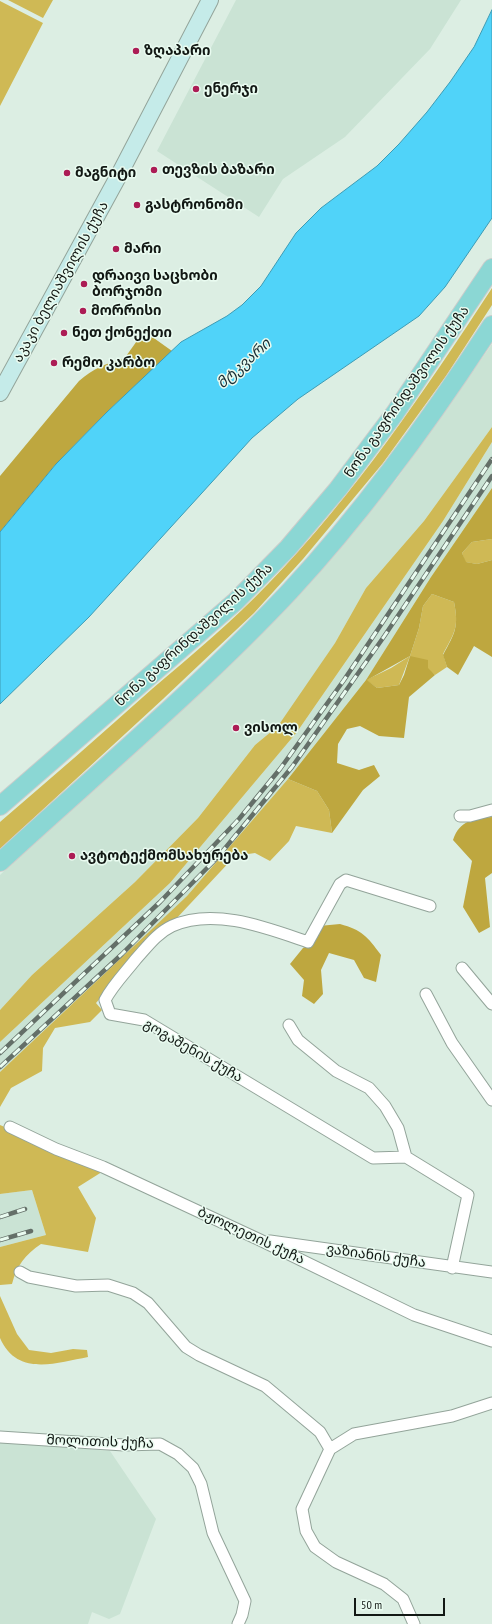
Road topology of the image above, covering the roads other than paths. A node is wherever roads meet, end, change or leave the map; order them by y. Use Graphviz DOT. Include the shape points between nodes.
graph roads {
  1 [pos="210,0"];
  2 [pos="492,268"];
  3 [pos="492,325"];
  4 [pos="0,393"];
  5 [pos="0,806"];
  6 [pos="492,810"];
  7 [pos="460,816"];
  8 [pos="0,862"];
  9 [pos="430,906"];
  10 [pos="462,968"];
  11 [pos="426,994"];
  12 [pos="492,1004"];
  13 [pos="289,1025"];
  14 [pos="492,1100"];
  15 [pos="10,1127"];
  16 [pos="406,1157"];
  17 [pos="260,1240"];
  18 [pos="452,1268"];
  19 [pos="20,1272"];
  20 [pos="492,1272"];
  21 [pos="492,1341"];
  22 [pos="492,1403"];
  23 [pos="0,1437"];
  24 [pos="330,1449"];
  25 [pos="238,1624"];
  26 [pos="414,1624"];
  1 -- 4 [label="main road, აკაკი ბელიაშვილის ქუჩა" via="116,181"];
  2 -- 5 [label="main road, ნონა გაფრინდაშვილის ქუჩა" via="414,387 338,489 288,548 236,600"];
  3 -- 8 [label="main road" via="398,462 290,591 213,667"];
  6 -- 7 [label="street"];
  9 -- 16 [label="street, გოგაშენის ქუჩა" via="346,880 340,884 308,942 241,922 214,919 171,926 156,936 112,987 105,1000 110,1014 144,1020 373,1158"];
  10 -- 12 [label="street"];
  11 -- 14 [label="street" via="452,1043"];
  13 -- 16 [label="street" via="298,1040 336,1071 369,1088 385,1106 398,1128"];
  15 -- 17 [label="street, ბჟოლეთის ქუჩა"];
  16 -- 18 [label="street" via="468,1195"];
  17 -- 18 [label="street, ვაზიანის ქუჩა"];
  17 -- 21 [label="street, ბჟოლეთის ქუჩა" via="414,1315"];
  18 -- 20 [label="street, ვაზიანის ქუჩა"];
  19 -- 24 [label="street" via="29,1277 76,1286 108,1285 133,1293 148,1303 186,1347 265,1386 320,1432"];
  22 -- 24 [label="street" via="452,1416 354,1434"];
  23 -- 25 [label="street, მოლითის ქუჩა" via="124,1445 160,1444 178,1454 193,1468 201,1484 213,1533 245,1601"];
  24 -- 26 [label="street" via="302,1509 306,1531 315,1547 336,1562 384,1584 402,1599"];
}
